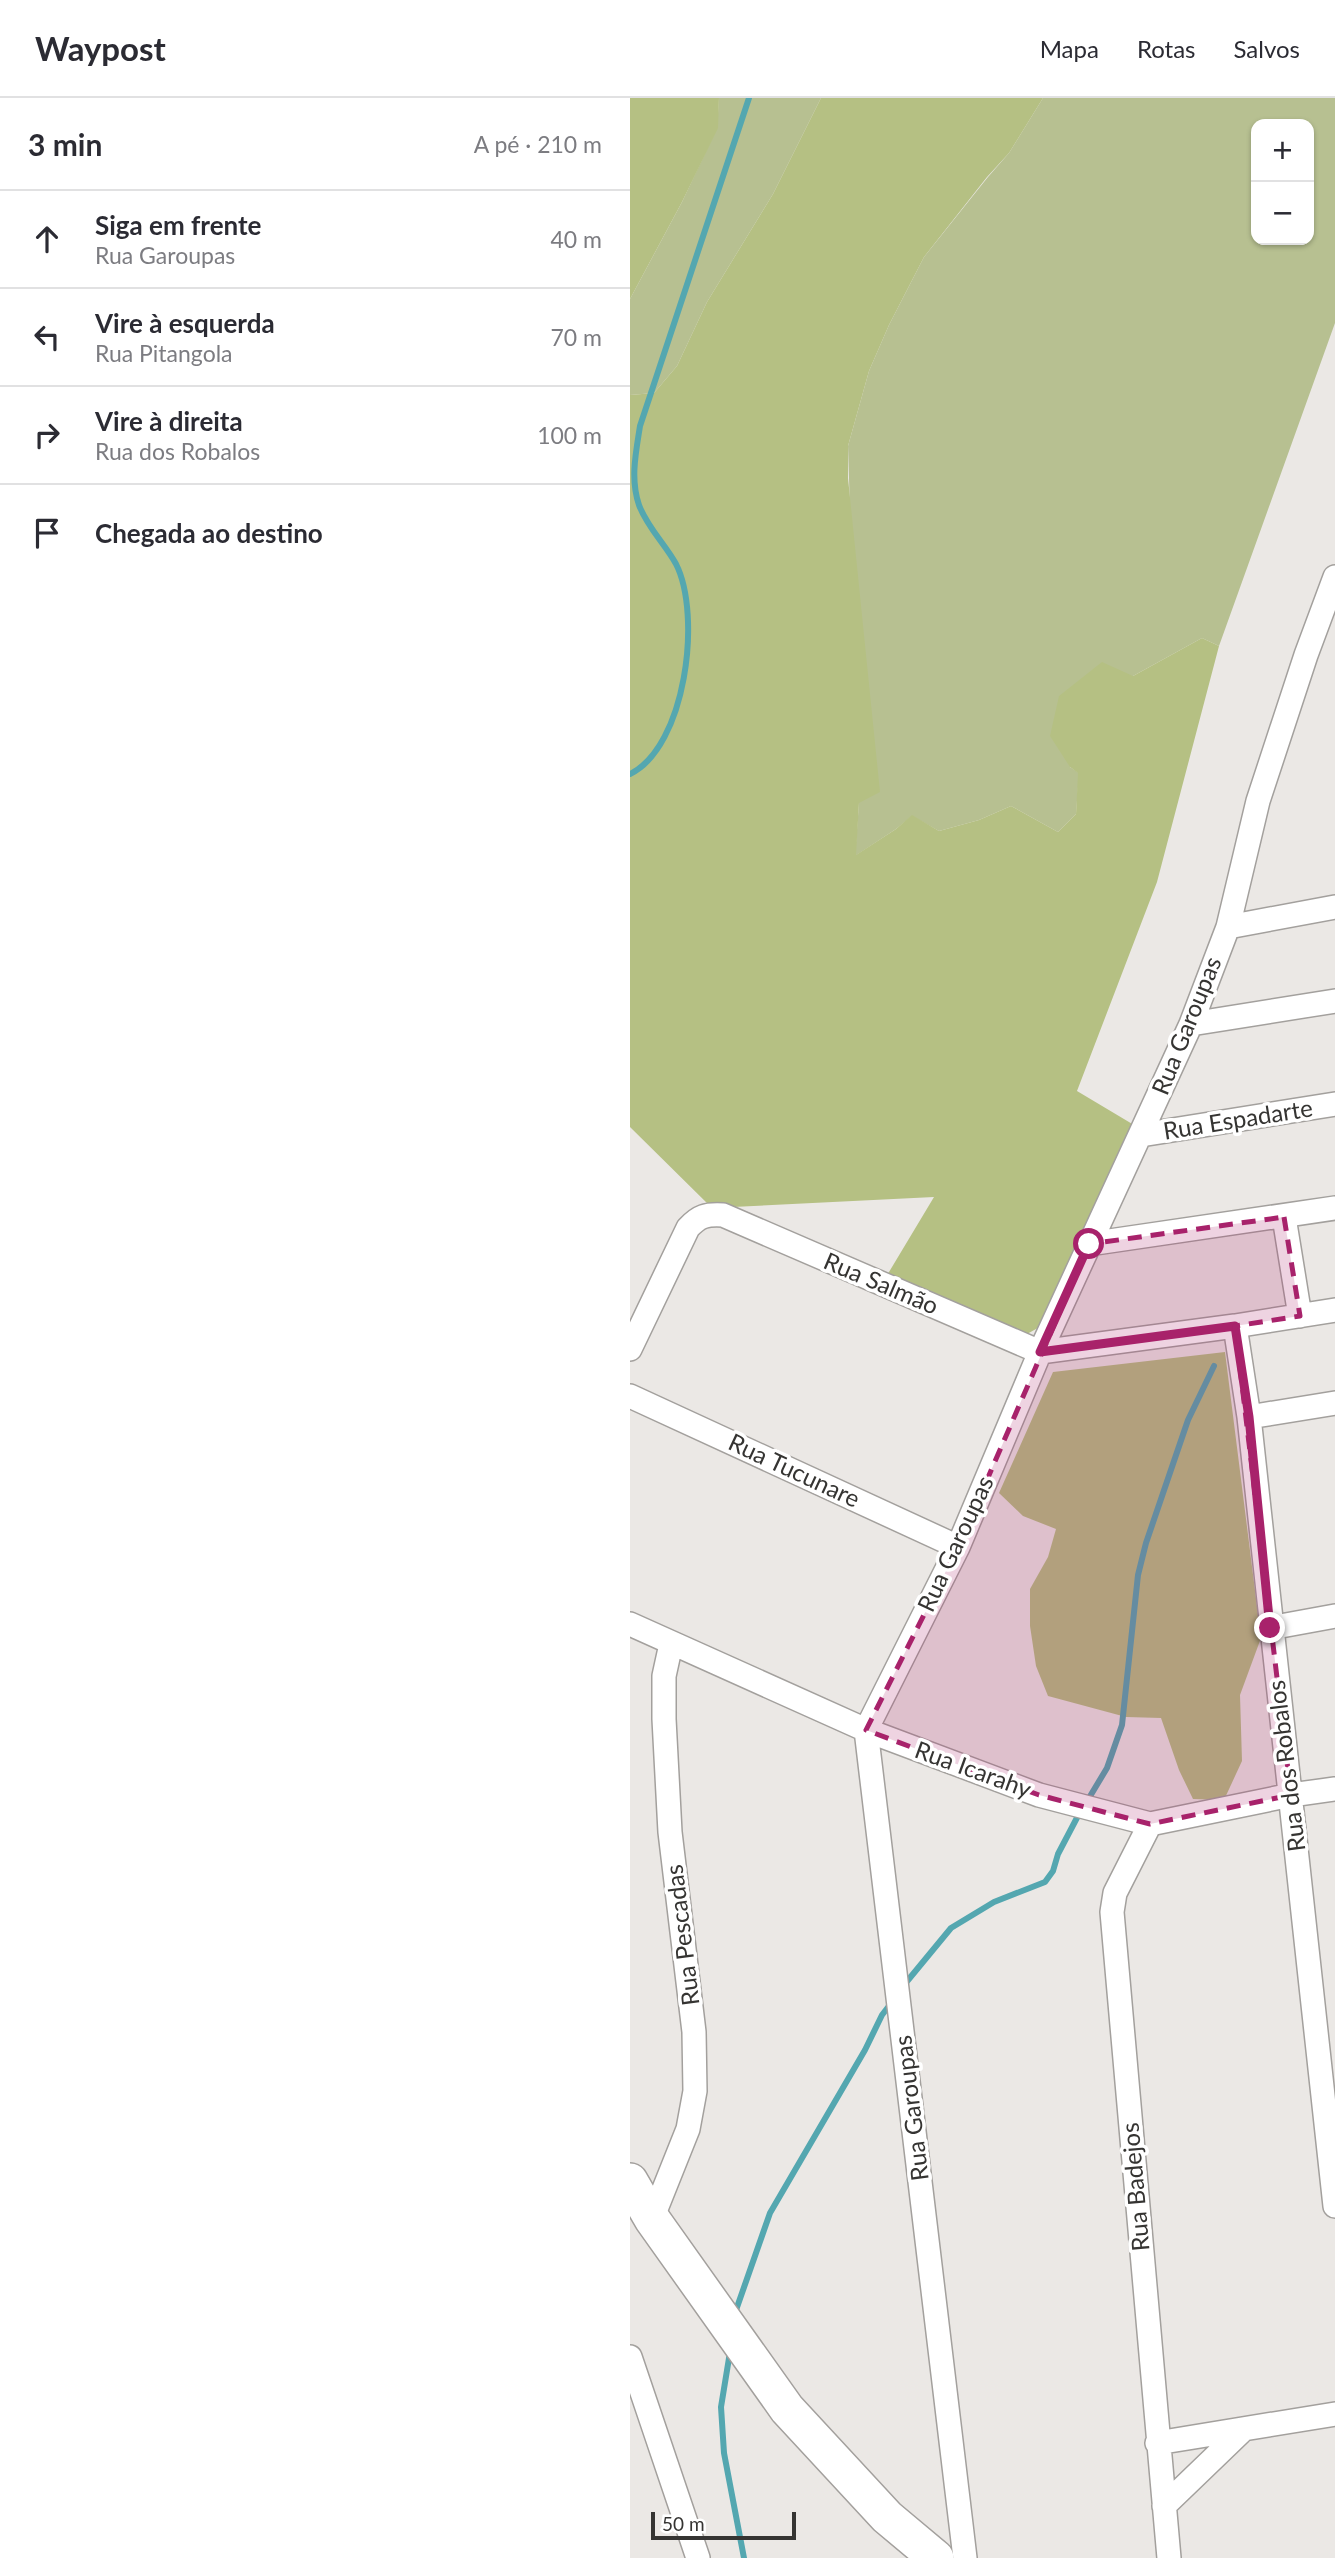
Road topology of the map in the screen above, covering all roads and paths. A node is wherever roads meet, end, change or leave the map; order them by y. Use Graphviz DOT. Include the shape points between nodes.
graph roads {
  1 [pos="1335,577"];
  2 [pos="1335,907"];
  3 [pos="1228,927"];
  4 [pos="1335,1001"];
  5 [pos="1191,1024"];
  6 [pos="1335,1104"];
  7 [pos="1141,1135"];
  8 [pos="1335,1208"];
  9 [pos="1284,1217"];
  10 [pos="1089,1244"];
  11 [pos="1300,1316"];
  12 [pos="1334,1317"];
  13 [pos="1235,1326"];
  14 [pos="630,1349"];
  15 [pos="1040,1352"];
  16 [pos="630,1396"];
  17 [pos="1335,1403"];
  18 [pos="1249,1417"];
  19 [pos="958,1547"];
  20 [pos="1335,1616"];
  21 [pos="630,1624"];
  22 [pos="1270,1628"];
  23 [pos="671,1644"];
  24 [pos="866,1730"];
  25 [pos="1335,1789"];
  26 [pos="1291,1795"];
  27 [pos="1150,1824"];
  28 [pos="630,2181"];
  29 [pos="1335,2206"];
  30 [pos="652,2219"];
  31 [pos="630,2357"];
  32 [pos="1335,2414"];
  33 [pos="1244,2429"];
  34 [pos="1157,2444"];
  35 [pos="1164,2505"];
  36 [pos="698,2558"];
  37 [pos="936,2558"];
  38 [pos="965,2558"];
  39 [pos="1169,2558"];
  1 -- 3 [label="street, Rua Garoupas" via="1258,801"];
  2 -- 3 [label="street"];
  3 -- 5 [label="street, Rua Garoupas"];
  4 -- 5 [label="street"];
  5 -- 7 [label="street, Rua Garoupas"];
  6 -- 7 [label="street, Rua Espadarte"];
  7 -- 10 [label="street, Rua Garoupas"];
  8 -- 9 [label="street"];
  9 -- 10 [label="street"];
  9 -- 11 [label="street"];
  10 -- 15 [label="street, Rua Garoupas"];
  11 -- 12 [label="street"];
  11 -- 13 [label="street"];
  13 -- 15 [label="street"];
  13 -- 18 [label="street, Rua dos Robalos"];
  14 -- 15 [label="street, Rua Salmão" via="688,1228 707,1214 723,1215"];
  15 -- 19 [label="street, Rua Garoupas"];
  16 -- 19 [label="street, Rua Tucunare"];
  17 -- 18 [label="street"];
  18 -- 22 [label="street, Rua dos Robalos"];
  19 -- 24 [label="street, Rua Garoupas"];
  20 -- 22 [label="street"];
  21 -- 23 [label="street, Rua Icarahy"];
  22 -- 26 [label="street, Rua dos Robalos"];
  23 -- 24 [label="street, Rua Icarahy"];
  23 -- 30 [label="street, Rua Pescadas" via="664,1676 670,1832 694,2032 695,2091 688,2129"];
  24 -- 27 [label="street, Rua Icarahy" via="1039,1795"];
  24 -- 38 [label="street, Rua Garoupas"];
  25 -- 26 [label="street, Rua Icarahy"];
  26 -- 27 [label="street, Rua Icarahy"];
  26 -- 29 [label="street, Rua dos Robalos"];
  27 -- 34 [label="street, Rua Badejos" via="1115,1893 1112,1912"];
  28 -- 30 [label="main road"];
  30 -- 37 [label="main road" via="787,2409 887,2517"];
  31 -- 36 [label="street"];
  32 -- 33 [label="street"];
  33 -- 34 [label="street"];
  33 -- 35 [label="street"];
  34 -- 35 [label="street, Rua Badejos"];
  35 -- 39 [label="street, Rua Badejos"];
}
